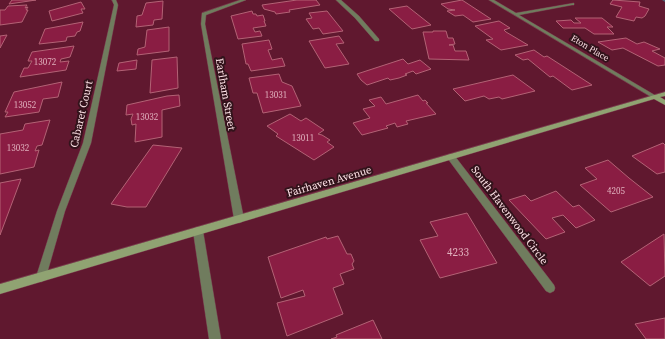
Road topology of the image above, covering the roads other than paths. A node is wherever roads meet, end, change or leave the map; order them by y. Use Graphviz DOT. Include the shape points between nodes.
graph roads {
  1 [pos="114,0"];
  2 [pos="244,0"];
  3 [pos="338,0"];
  4 [pos="491,0"];
  5 [pos="572,4"];
  6 [pos="516,14"];
  7 [pos="377,40"];
  8 [pos="665,94"];
  9 [pos="655,97"];
  10 [pos="665,103"];
  11 [pos="451,157"];
  12 [pos="239,219"];
  13 [pos="198,231"];
  14 [pos="41,277"];
  15 [pos="550,288"];
  16 [pos="0,289"];
  17 [pos="215,339"];
  1 -- 14 [label="street, Cabaret Court" via="116,4 87,143 61,211"];
  2 -- 12 [label="street, Earlham Street" via="204,14 203,19"];
  3 -- 7 [label="street"];
  4 -- 6 [label="street, Eton Place"];
  5 -- 6 [label="street"];
  6 -- 9 [label="street, Eton Place"];
  8 -- 9 [label="main road, Fairhaven Avenue"];
  9 -- 10 [label="main road"];
  9 -- 11 [label="main road, Fairhaven Avenue"];
  11 -- 12 [label="main road, Fairhaven Avenue"];
  11 -- 15 [label="street, South Havenwood Circle"];
  12 -- 13 [label="main road, Fairhaven Avenue"];
  13 -- 14 [label="main road, Fairhaven Avenue"];
  13 -- 17 [label="street"];
  14 -- 16 [label="main road, Fairhaven Avenue"];
}
